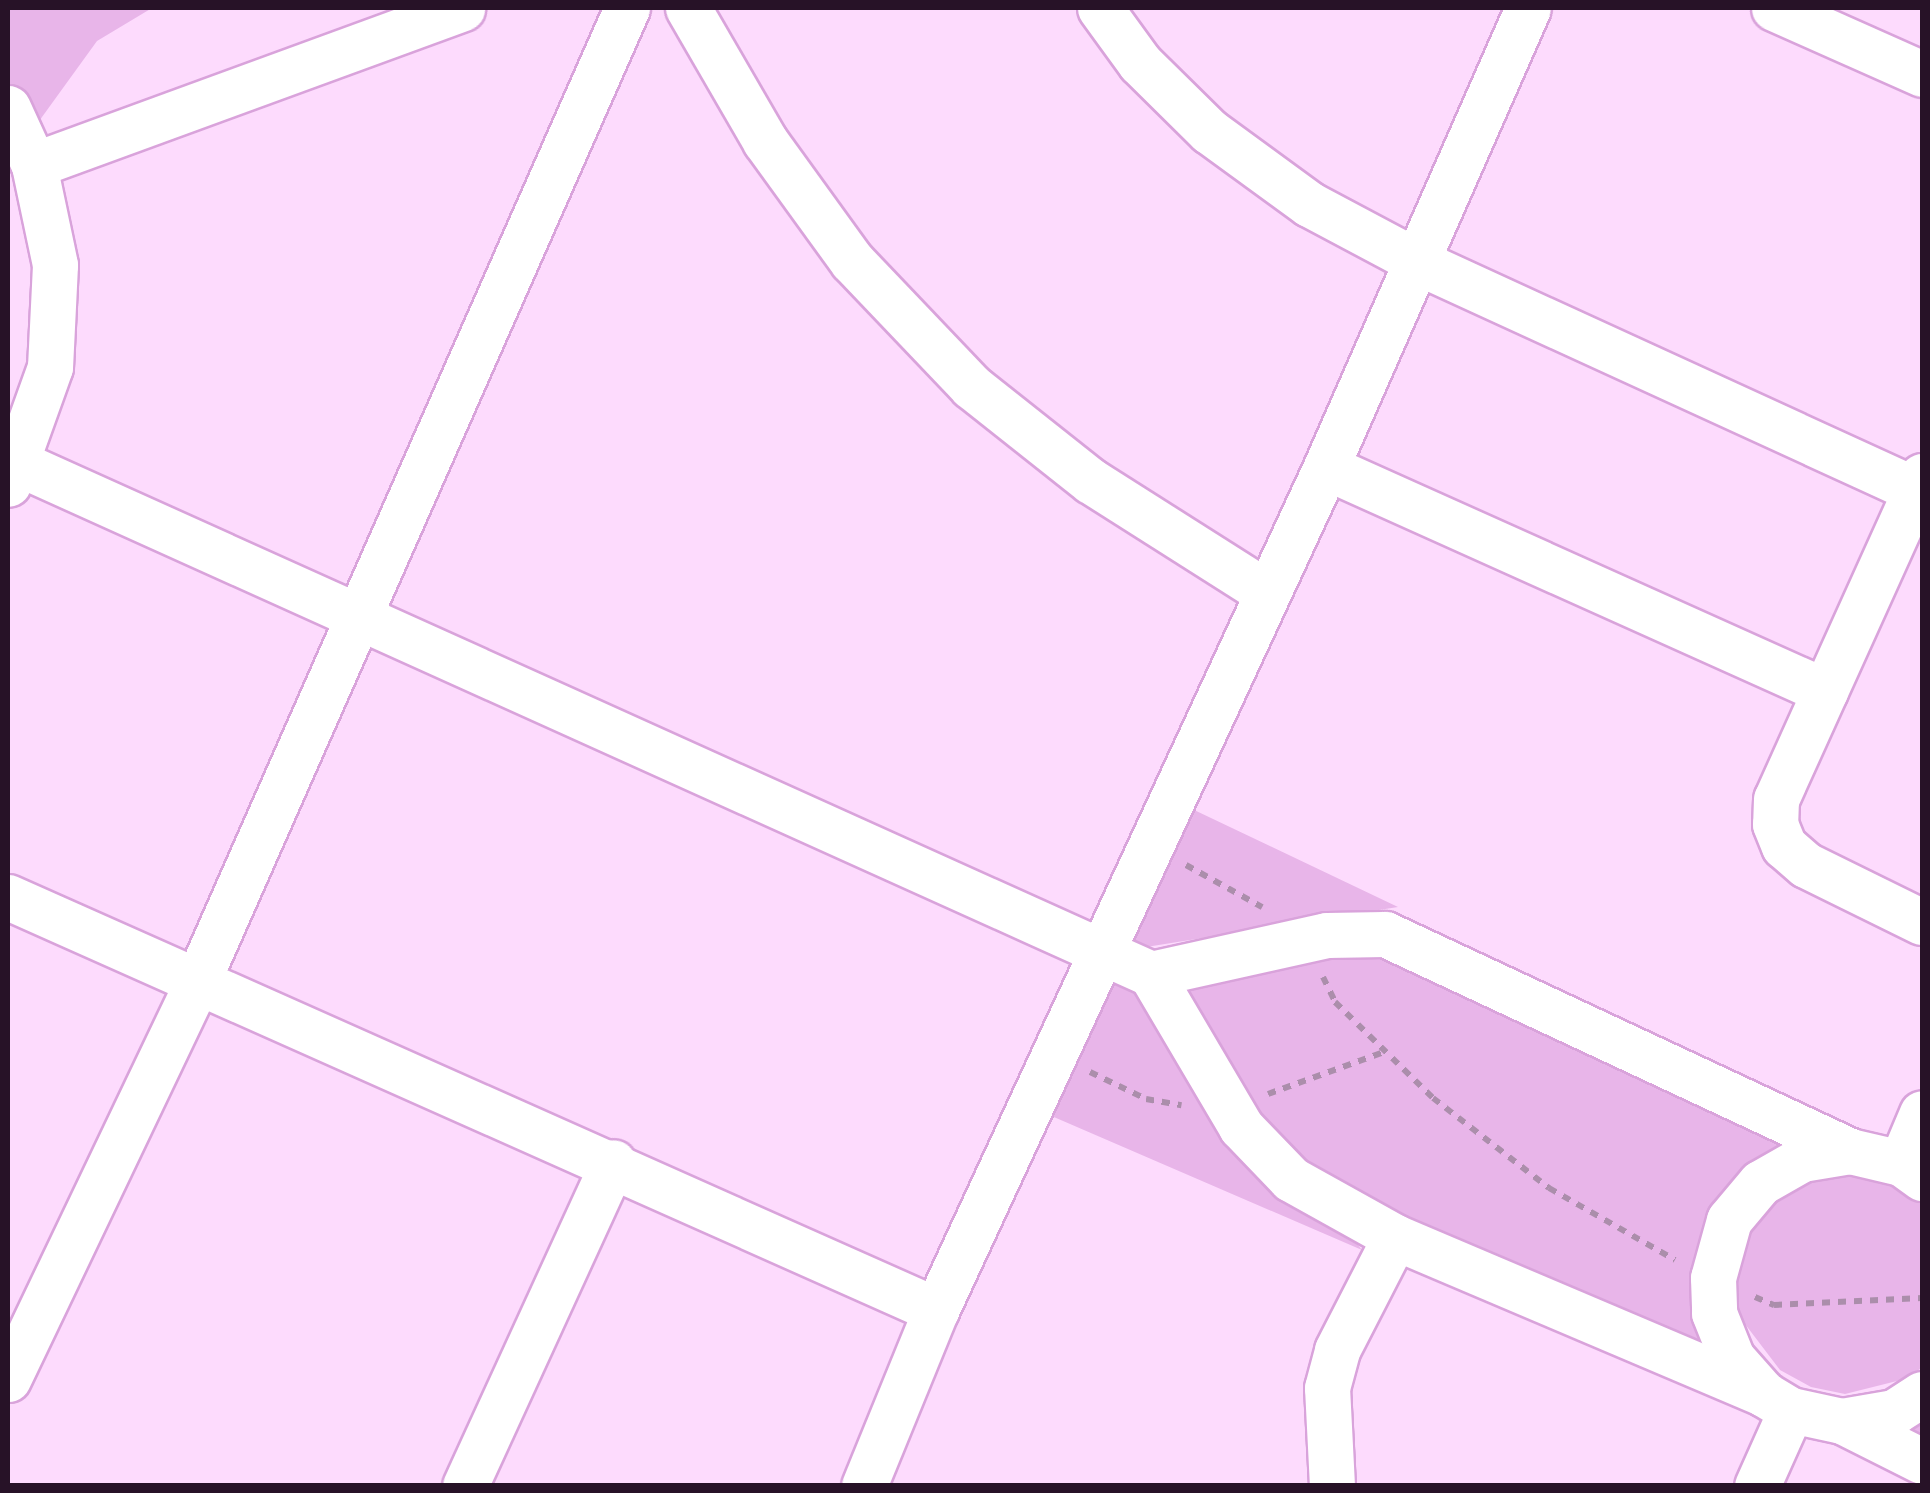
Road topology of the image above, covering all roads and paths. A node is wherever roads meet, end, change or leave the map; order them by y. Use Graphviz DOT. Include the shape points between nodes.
graph roads {
  1 [pos="462,8"];
  2 [pos="627,8"];
  3 [pos="688,8"];
  4 [pos="1100,8"];
  5 [pos="1528,8"];
  6 [pos="1774,8"];
  7 [pos="1922,74"];
  8 [pos="8,108"];
  9 [pos="34,165"];
  10 [pos="1418,262"];
  11 [pos="1326,467"];
  12 [pos="14,474"];
  13 [pos="1920,486"];
  14 [pos="1266,592"];
  15 [pos="358,611"];
  16 [pos="1825,692"];
  17 [pos="1149,847"];
  18 [pos="8,897"];
  19 [pos="1922,922"];
  20 [pos="1294,943"];
  21 [pos="1100,954"];
  22 [pos="1151,974"];
  23 [pos="198,982"];
  24 [pos="1922,1114"];
  25 [pos="1850,1151"];
  26 [pos="612,1162"];
  27 [pos="1912,1171"];
  28 [pos="1394,1236"];
  29 [pos="1713,1278"];
  30 [pos="1922,1298"];
  31 [pos="936,1310"];
  32 [pos="8,1379"];
  33 [pos="1922,1394"];
  34 [pos="1778,1402"];
  35 [pos="1842,1422"];
  36 [pos="1922,1461"];
  37 [pos="466,1486"];
  38 [pos="864,1486"];
  39 [pos="1332,1486"];
  40 [pos="1757,1486"];
  1 -- 9 [label="street"];
  2 -- 15 [label="street"];
  3 -- 14 [label="street" via="765,140 852,261 971,386 1091,481"];
  4 -- 10 [label="street" via="1140,63 1209,132 1309,204"];
  5 -- 10 [label="street"];
  6 -- 7 [label="street"];
  8 -- 9 [label="street"];
  9 -- 12 [label="street" via="55,265 50,366"];
  10 -- 11 [label="street"];
  10 -- 13 [label="street"];
  11 -- 14 [label="street"];
  11 -- 16 [label="street"];
  12 -- 15 [label="street"];
  13 -- 16 [label="street"];
  14 -- 17 [label="street"];
  15 -- 21 [label="street"];
  15 -- 23 [label="street"];
  16 -- 19 [label="street" via="1776,798 1774,824 1784,846 1806,865"];
  17 -- 20 [label="path" via="1254,898"];
  17 -- 21 [label="street"];
  18 -- 23 [label="street"];
  20 -- 22 [label="street"];
  20 -- 25 [label="street" via="1384,934"];
  20 -- 29 [label="path" via="1335,1002 1433,1098 1549,1188"];
  21 -- 22 [label="street"];
  21 -- 31 [label="street"];
  22 -- 28 [label="street" via="1267,1159"];
  23 -- 26 [label="street"];
  23 -- 32 [label="street"];
  24 -- 27 [label="street"];
  25 -- 27 [label="street"];
  25 -- 29 [label="street" via="1802,1159 1760,1183 1729,1220"];
  26 -- 31 [label="street"];
  26 -- 37 [label="street"];
  28 -- 34 [label="street"];
  28 -- 39 [label="street" via="1337,1350 1327,1388"];
  29 -- 30 [label="path" via="1774,1306"];
  29 -- 34 [label="street" via="1714,1314 1732,1358"];
  31 -- 38 [label="street"];
  33 -- 35 [label="street" via="1894,1412"];
  34 -- 35 [label="street"];
  34 -- 40 [label="street"];
  35 -- 36 [label="street"];
}
